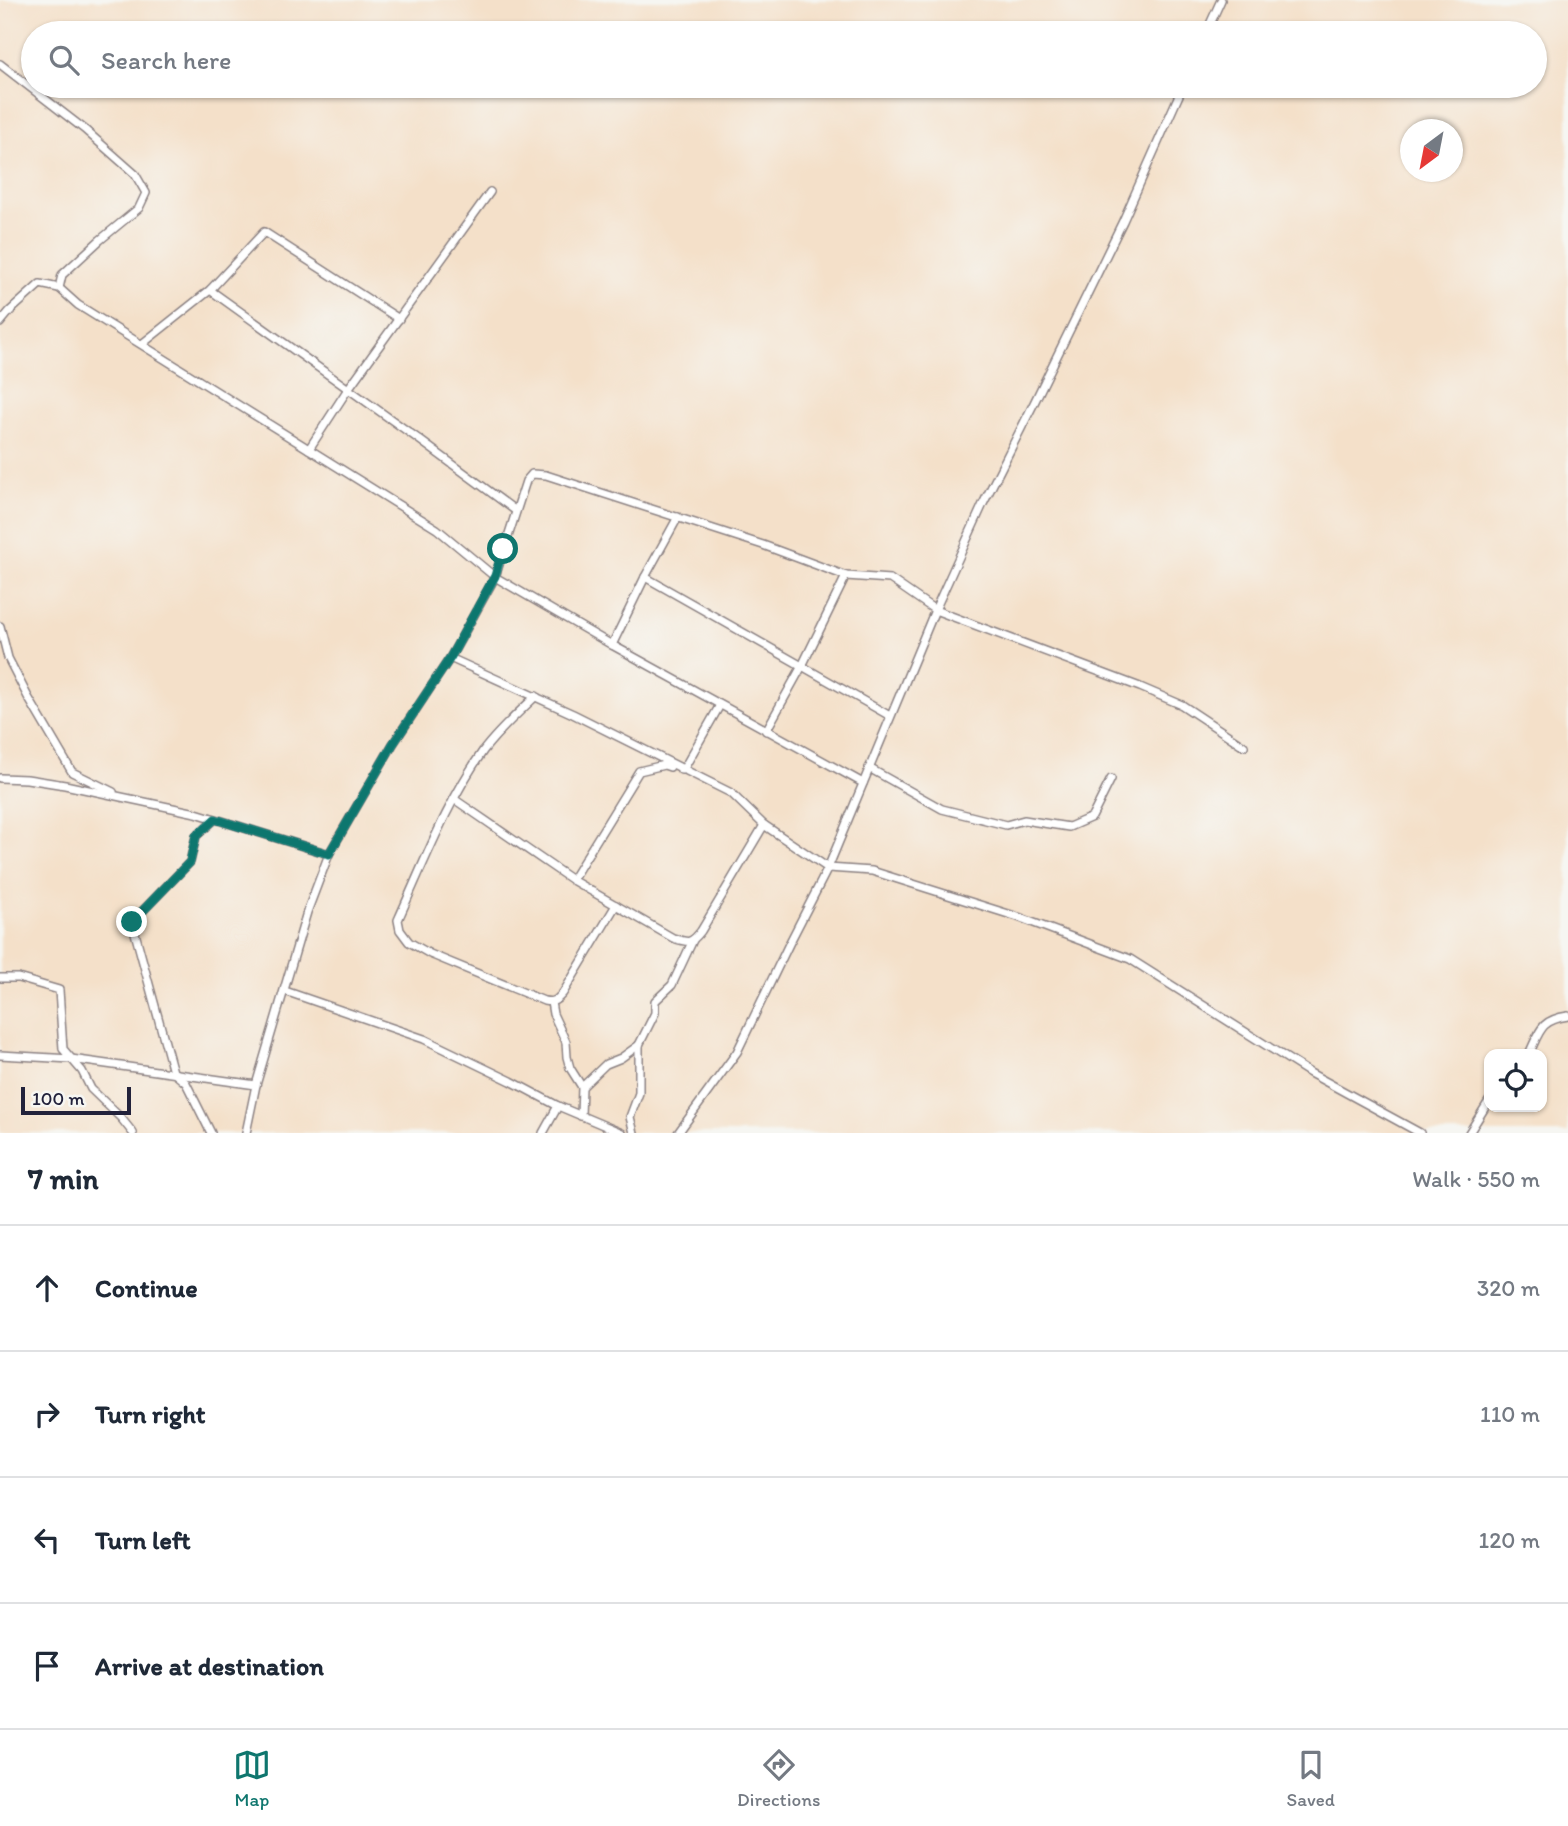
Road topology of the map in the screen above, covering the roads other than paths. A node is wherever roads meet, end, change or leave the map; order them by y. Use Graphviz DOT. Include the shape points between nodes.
graph roads {
  1 [pos="1221,0"];
  2 [pos="1211,21"];
  3 [pos="0,64"];
  4 [pos="21,80"];
  5 [pos="44,98"];
  6 [pos="1178,98"];
  7 [pos="490,192"];
  8 [pos="59,288"];
  9 [pos="209,290"];
  10 [pos="399,319"];
  11 [pos="0,323"];
  12 [pos="142,344"];
  13 [pos="348,389"];
  14 [pos="309,449"];
  15 [pos="516,511"];
  16 [pos="678,517"];
  17 [pos="495,576"];
  18 [pos="846,576"];
  19 [pos="645,577"];
  20 [pos="934,610"];
  21 [pos="0,626"];
  22 [pos="612,645"];
  23 [pos="450,658"];
  24 [pos="802,666"];
  25 [pos="536,696"];
  26 [pos="720,705"];
  27 [pos="890,716"];
  28 [pos="766,731"];
  29 [pos="1244,746"];
  30 [pos="869,768"];
  31 [pos="683,770"];
  32 [pos="0,778"];
  33 [pos="1111,779"];
  34 [pos="863,783"];
  35 [pos="123,797"];
  36 [pos="454,799"];
  37 [pos="215,819"];
  38 [pos="764,825"];
  39 [pos="329,854"];
  40 [pos="828,868"];
  41 [pos="572,880"];
  42 [pos="616,905"];
  43 [pos="693,940"];
  44 [pos="0,978"];
  45 [pos="285,991"];
  46 [pos="551,1002"];
  47 [pos="1568,1016"];
  48 [pos="639,1045"];
  49 [pos="1531,1049"];
  50 [pos="0,1055"];
  51 [pos="71,1059"];
  52 [pos="173,1072"];
  53 [pos="256,1085"];
  54 [pos="582,1087"];
  55 [pos="558,1106"];
  56 [pos="1484,1109"];
  57 [pos="581,1116"];
  58 [pos="133,1133"];
  59 [pos="211,1133"];
  60 [pos="246,1133"];
  61 [pos="543,1133"];
  62 [pos="622,1133"];
  63 [pos="634,1133"];
  64 [pos="678,1133"];
  65 [pos="1420,1133"];
  66 [pos="1469,1133"];
  1 -- 2 [label="street"];
  3 -- 4 [label="street"];
  5 -- 8 [label="street" via="135,174 146,193 139,208 62,275"];
  6 -- 20 [label="street"];
  7 -- 10 [label="street"];
  8 -- 11 [label="street" via="40,284"];
  8 -- 12 [label="street"];
  9 -- 10 [label="street" via="264,232"];
  9 -- 12 [label="street"];
  9 -- 13 [label="street"];
  10 -- 13 [label="street"];
  12 -- 14 [label="street"];
  13 -- 14 [label="street"];
  13 -- 15 [label="street"];
  14 -- 17 [label="street" via="437,529"];
  15 -- 16 [label="street" via="526,481 538,474"];
  15 -- 17 [label="street"];
  16 -- 18 [label="street"];
  16 -- 19 [label="street"];
  17 -- 22 [label="street"];
  17 -- 23 [label="street"];
  18 -- 20 [label="street" via="890,579"];
  18 -- 24 [label="street"];
  19 -- 22 [label="street"];
  19 -- 24 [label="street"];
  20 -- 27 [label="street"];
  20 -- 29 [label="street" via="1182,705"];
  21 -- 35 [label="street" via="8,657 72,772"];
  22 -- 26 [label="street"];
  23 -- 25 [label="street"];
  23 -- 39 [label="street"];
  24 -- 27 [label="street"];
  24 -- 28 [label="street"];
  25 -- 31 [label="street"];
  25 -- 36 [label="street" via="484,751"];
  26 -- 28 [label="street"];
  26 -- 31 [label="street"];
  27 -- 30 [label="street"];
  28 -- 34 [label="street"];
  30 -- 33 [label="street" via="943,809 1006,825 1024,820 1069,827 1092,817"];
  30 -- 34 [label="street"];
  31 -- 38 [label="street" via="731,793"];
  31 -- 41 [label="street" via="664,765 639,771"];
  32 -- 35 [label="street"];
  34 -- 40 [label="street"];
  35 -- 37 [label="street"];
  36 -- 41 [label="street"];
  36 -- 46 [label="street" via="398,920 400,930 409,942 430,954"];
  37 -- 39 [label="street"];
  37 -- 52 [label="street" via="196,836 190,862 132,922"];
  38 -- 40 [label="street"];
  38 -- 43 [label="street"];
  39 -- 45 [label="street"];
  40 -- 64 [label="street" via="737,1052"];
  40 -- 65 [label="street" via="896,878 1130,959 1310,1073"];
  41 -- 42 [label="street"];
  42 -- 43 [label="street" via="673,938"];
  42 -- 46 [label="street" via="563,993"];
  43 -- 48 [label="street" via="672,985 655,1001 655,1013"];
  44 -- 51 [label="street" via="18,978 59,990 63,1049"];
  45 -- 53 [label="street"];
  45 -- 55 [label="street" via="424,1039"];
  46 -- 54 [label="street" via="570,1068"];
  47 -- 49 [label="street" via="1552,1018 1539,1031"];
  48 -- 54 [label="street" via="606,1064"];
  48 -- 63 [label="street" via="639,1093 630,1117"];
  50 -- 51 [label="street"];
  51 -- 52 [label="street"];
  51 -- 58 [label="street" via="91,1089"];
  52 -- 53 [label="street"];
  52 -- 59 [label="street" via="186,1083"];
  53 -- 60 [label="street"];
  54 -- 57 [label="street"];
  55 -- 57 [label="street"];
  55 -- 61 [label="street"];
  56 -- 66 [label="street"];
  57 -- 62 [label="street"];
}
